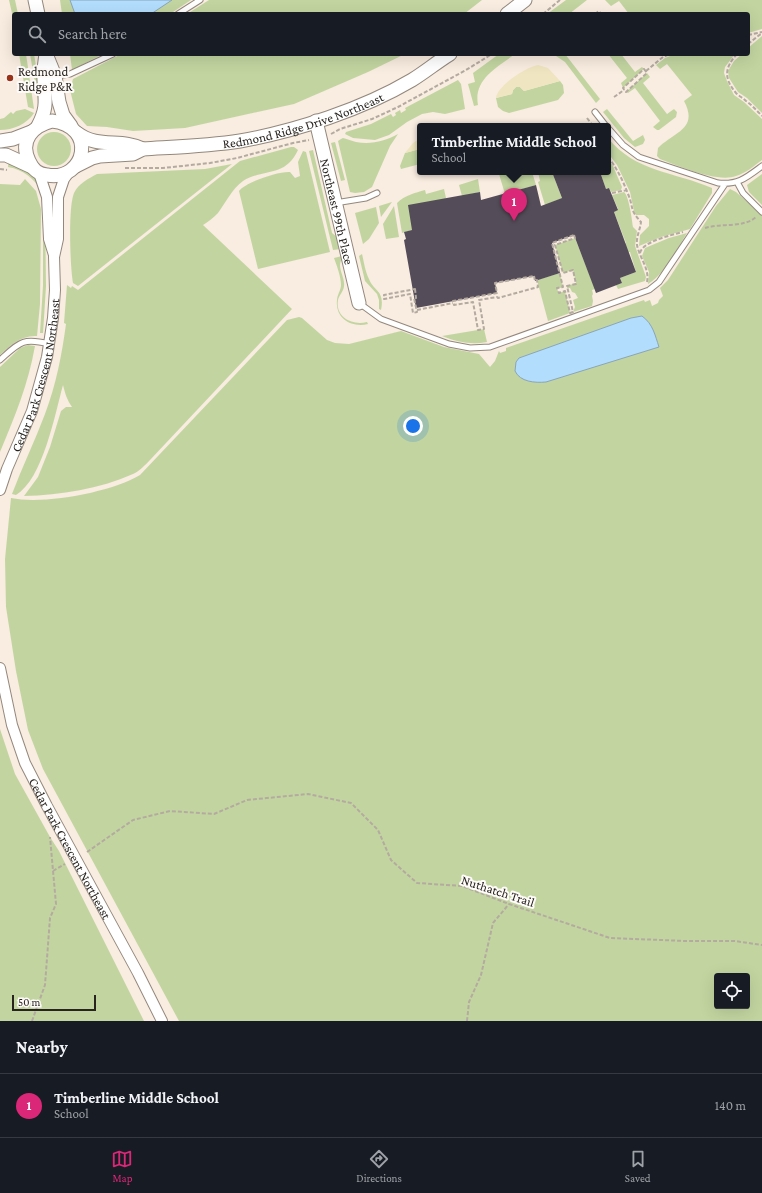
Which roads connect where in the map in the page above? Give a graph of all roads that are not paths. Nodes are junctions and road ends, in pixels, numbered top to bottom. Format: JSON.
{"nodes":[{"id":1,"x":35,"y":0,"type":"edge"},
{"id":2,"x":200,"y":0,"type":"edge"},
{"id":3,"x":525,"y":0,"type":"edge"},
{"id":4,"x":38,"y":12,"type":"edge"},
{"id":5,"x":181,"y":12,"type":"edge"},
{"id":6,"x":510,"y":12,"type":"edge"},
{"id":7,"x":46,"y":56,"type":"edge"},
{"id":8,"x":47,"y":56,"type":"edge"},
{"id":9,"x":109,"y":56,"type":"edge"},
{"id":10,"x":447,"y":56,"type":"edge"},
{"id":11,"x":55,"y":76,"type":"junction"},
{"id":12,"x":595,"y":112,"type":"dead end"},
{"id":13,"x":316,"y":121,"type":"junction"},
{"id":14,"x":604,"y":123,"type":"edge"},
{"id":15,"x":35,"y":129,"type":"junction"},
{"id":16,"x":74,"y":130,"type":"junction"},
{"id":17,"x":611,"y":132,"type":"edge"},
{"id":18,"x":0,"y":141,"type":"edge"},
{"id":19,"x":143,"y":149,"type":"junction"},
{"id":20,"x":0,"y":155,"type":"edge"},
{"id":21,"x":762,"y":166,"type":"edge"},
{"id":22,"x":72,"y":169,"type":"junction"},
{"id":23,"x":35,"y":170,"type":"junction"},
{"id":24,"x":737,"y":182,"type":"junction"},
{"id":25,"x":725,"y":184,"type":"junction"},
{"id":26,"x":377,"y":193,"type":"dead end"},
{"id":27,"x":335,"y":203,"type":"junction"},
{"id":28,"x":762,"y":212,"type":"edge"},
{"id":29,"x":54,"y":257,"type":"junction"},
{"id":30,"x":359,"y":303,"type":"joint"},
{"id":31,"x":49,"y":344,"type":"junction"},
{"id":32,"x":0,"y":360,"type":"edge"},
{"id":33,"x":0,"y":490,"type":"edge"},
{"id":34,"x":0,"y":668,"type":"edge"},
{"id":35,"x":162,"y":1021,"type":"edge"}],
"edges":[{"from":1,"to":4,"type":"street"},
{"from":2,"to":5,"type":"lane"},
{"from":3,"to":6,"type":"street"},
{"from":7,"to":15,"type":"street"},
{"from":8,"to":11,"type":"street"},
{"from":9,"to":11,"type":"lane"},
{"from":10,"to":13,"type":"street","name":"Redmond Ridge Drive Northeast"},
{"from":11,"to":16,"type":"street"},
{"from":12,"to":14,"type":"lane"},
{"from":13,"to":19,"type":"street","name":"Redmond Ridge Drive Northeast"},
{"from":13,"to":27,"type":"street","name":"Northeast 99th Place"},
{"from":15,"to":16,"type":"street","name":"Redmond Ridge Drive Northeast"},
{"from":15,"to":18,"type":"street","name":"Redmond Ridge Drive Northeast"},
{"from":15,"to":23,"type":"street"},
{"from":16,"to":19,"type":"street","name":"Redmond Ridge Drive Northeast"},
{"from":16,"to":22,"type":"street"},
{"from":17,"to":25,"type":"lane"},
{"from":19,"to":22,"type":"street","name":"Redmond Ridge Drive Northeast"},
{"from":20,"to":23,"type":"street","name":"Redmond Ridge Drive Northeast"},
{"from":21,"to":24,"type":"lane"},
{"from":22,"to":23,"type":"street","name":"Redmond Ridge Drive Northeast"},
{"from":22,"to":29,"type":"street","name":"Cedar Park Crescent Northeast"},
{"from":23,"to":29,"type":"street","name":"Cedar Park Crescent Northeast"},
{"from":24,"to":25,"type":"lane"},
{"from":24,"to":28,"type":"lane"},
{"from":25,"to":30,"type":"lane"},
{"from":26,"to":27,"type":"lane"},
{"from":27,"to":30,"type":"street","name":"Northeast 99th Place"},
{"from":29,"to":31,"type":"street","name":"Cedar Park Crescent Northeast"},
{"from":31,"to":32,"type":"lane"},
{"from":31,"to":33,"type":"street","name":"Cedar Park Crescent Northeast"},
{"from":34,"to":35,"type":"street","name":"Cedar Park Crescent Northeast"}]}
